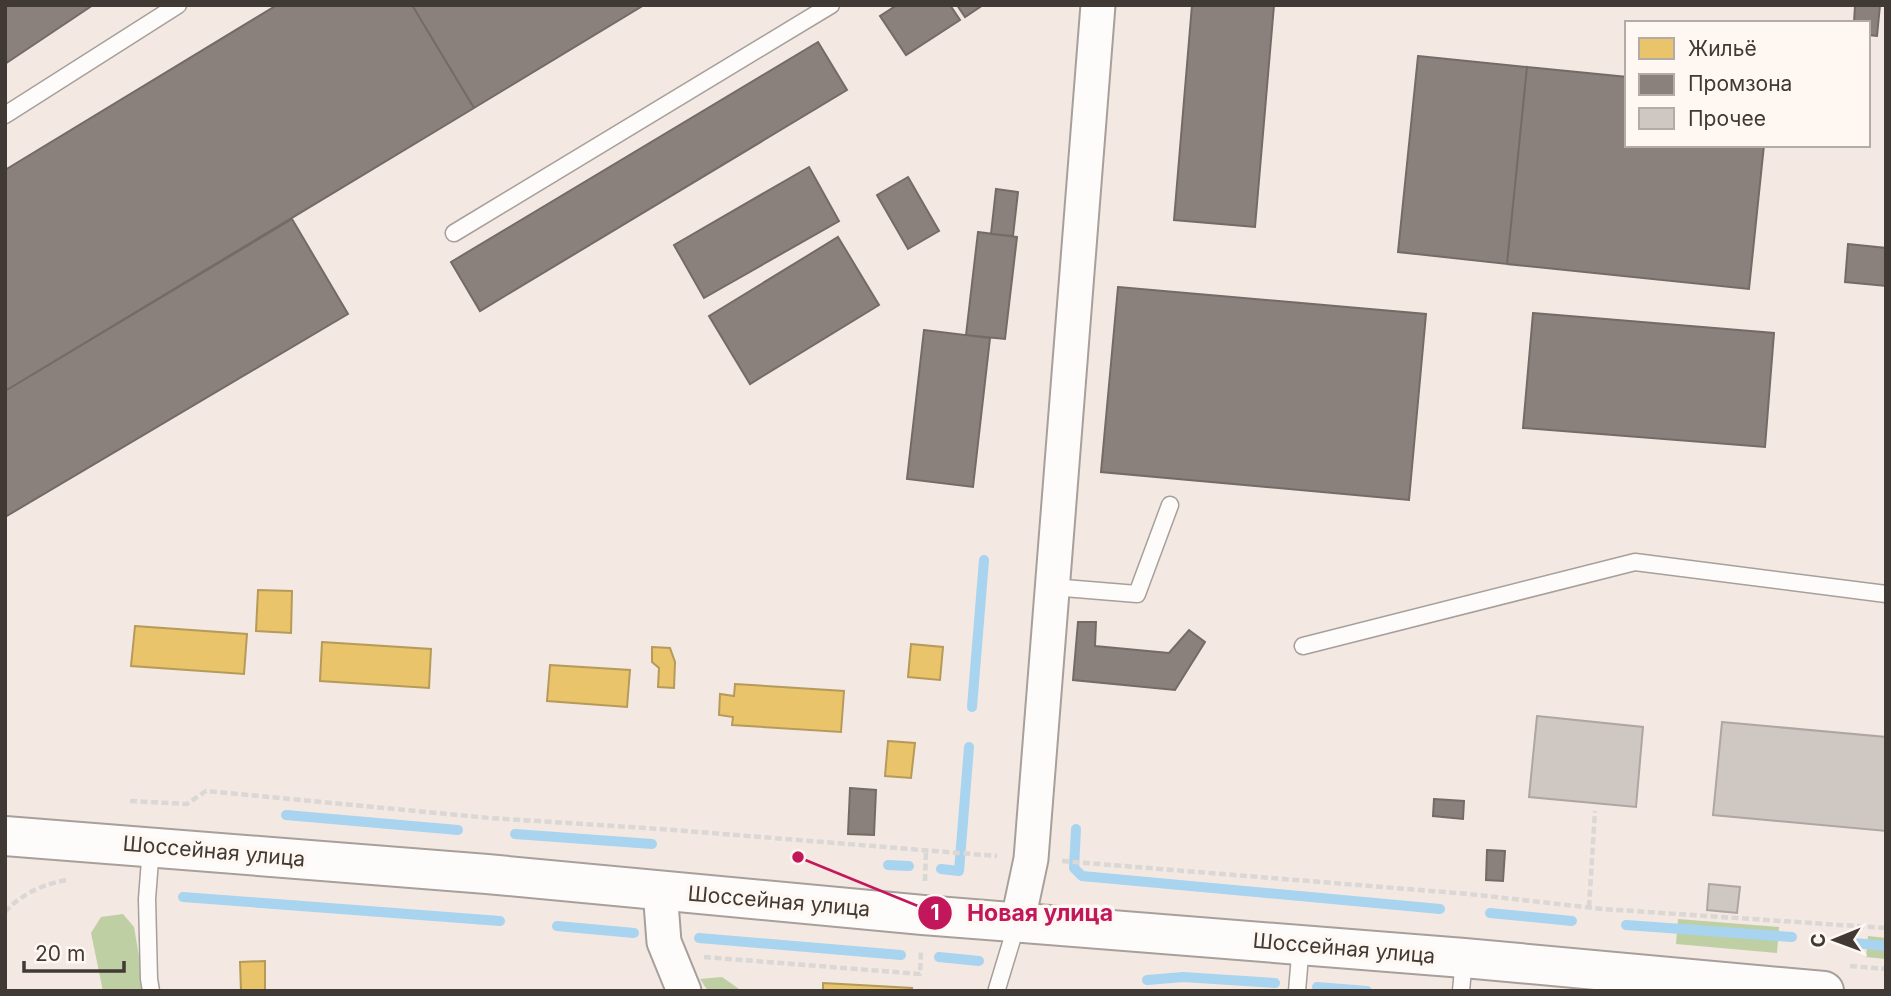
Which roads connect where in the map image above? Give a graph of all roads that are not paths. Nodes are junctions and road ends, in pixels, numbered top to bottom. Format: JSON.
{"nodes":[{"id":1,"x":178,"y":5,"type":"edge"},
{"id":2,"x":831,"y":5,"type":"edge"},
{"id":3,"x":1098,"y":5,"type":"edge"},
{"id":4,"x":5,"y":115,"type":"edge"},
{"id":5,"x":454,"y":233,"type":"dead end"},
{"id":6,"x":1170,"y":505,"type":"dead end"},
{"id":7,"x":1052,"y":587,"type":"junction"},
{"id":8,"x":1886,"y":594,"type":"edge"},
{"id":9,"x":1303,"y":646,"type":"dead end"},
{"id":10,"x":5,"y":836,"type":"edge"},
{"id":11,"x":151,"y":846,"type":"junction"},
{"id":12,"x":660,"y":890,"type":"junction"},
{"id":13,"x":1018,"y":920,"type":"junction"},
{"id":14,"x":1301,"y":944,"type":"junction"},
{"id":15,"x":1463,"y":974,"type":"edge"},
{"id":16,"x":997,"y":989,"type":"dead end"},
{"id":17,"x":151,"y":991,"type":"edge"},
{"id":18,"x":684,"y":991,"type":"edge"},
{"id":19,"x":1297,"y":991,"type":"edge"},
{"id":20,"x":1824,"y":991,"type":"edge"}],
"edges":[{"from":1,"to":4,"type":"lane"},
{"from":2,"to":5,"type":"lane"},
{"from":3,"to":7,"type":"street"},
{"from":6,"to":7,"type":"lane"},
{"from":7,"to":13,"type":"street"},
{"from":8,"to":9,"type":"lane"},
{"from":10,"to":11,"type":"main road","name":"Шоссейная улица"},
{"from":11,"to":12,"type":"main road","name":"Шоссейная улица"},
{"from":11,"to":17,"type":"lane"},
{"from":12,"to":13,"type":"main road","name":"Шоссейная улица"},
{"from":12,"to":18,"type":"street"},
{"from":13,"to":14,"type":"main road","name":"Шоссейная улица"},
{"from":13,"to":16,"type":"lane"},
{"from":14,"to":15,"type":"main road","name":"Шоссейная улица"},
{"from":14,"to":19,"type":"lane"},
{"from":15,"to":20,"type":"main road","name":"Шоссейная улица"}]}
